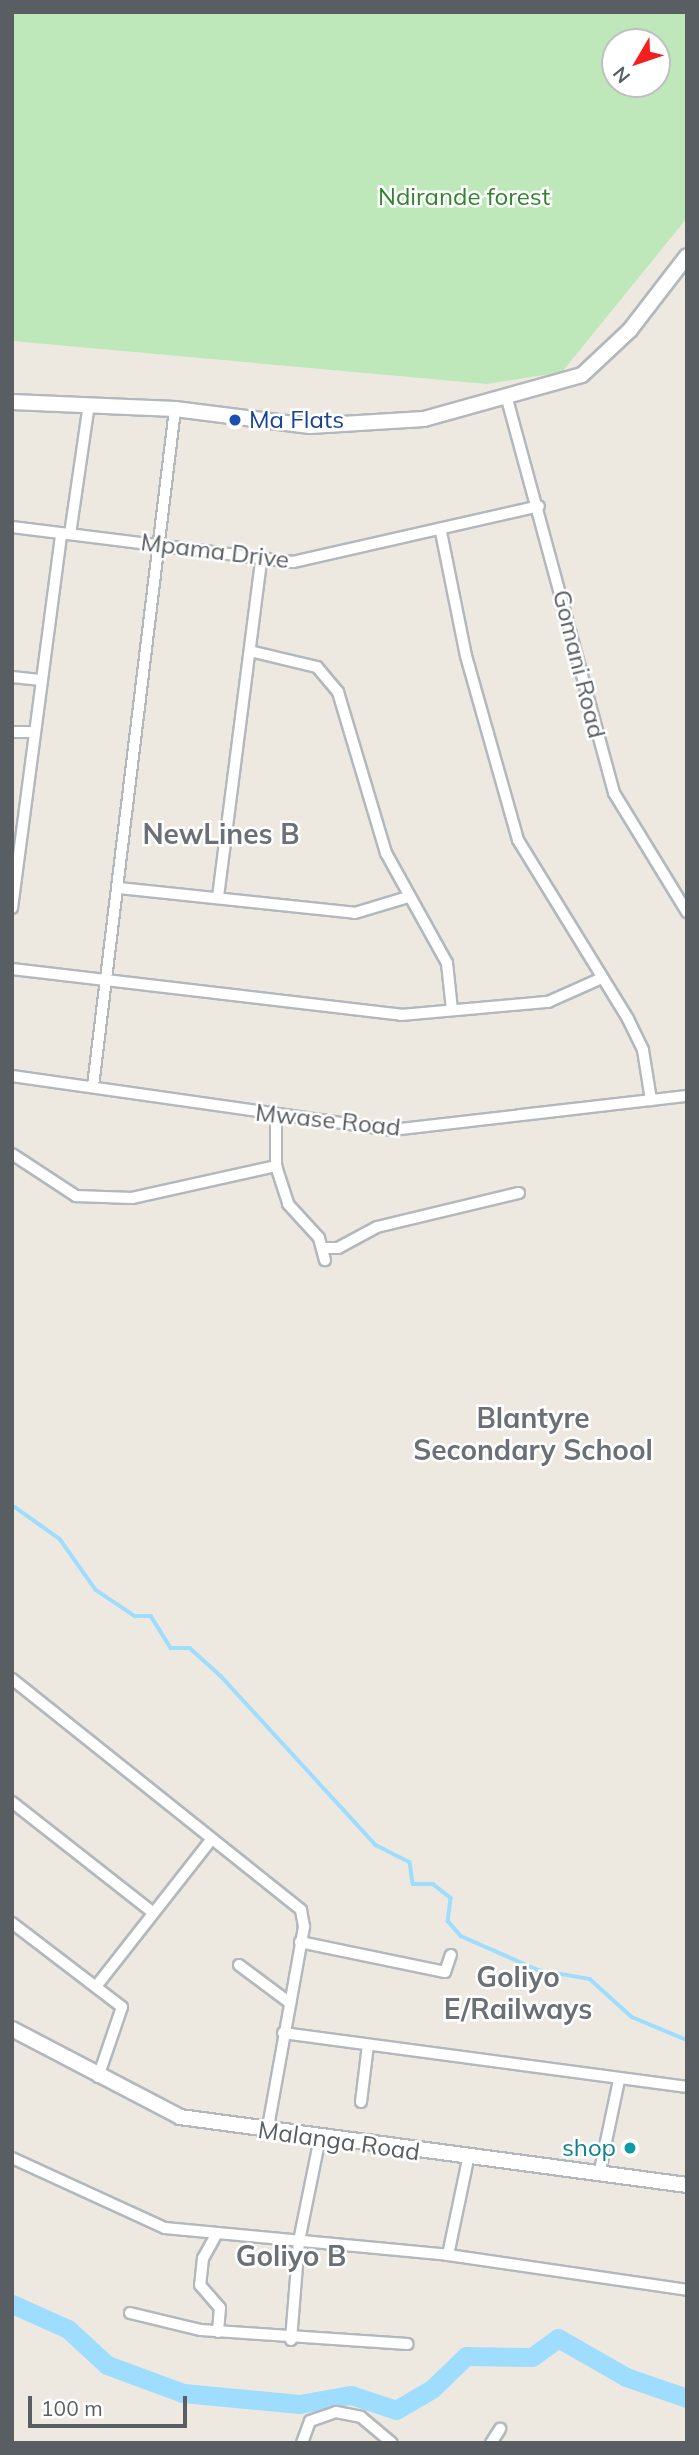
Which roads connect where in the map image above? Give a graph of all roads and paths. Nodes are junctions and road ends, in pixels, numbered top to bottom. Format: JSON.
{"nodes":[{"id":1,"x":687,"y":256,"type":"edge"},
{"id":2,"x":508,"y":399,"type":"junction"},
{"id":3,"x":12,"y":401,"type":"edge"},
{"id":4,"x":89,"y":404,"type":"junction"},
{"id":5,"x":175,"y":409,"type":"junction"},
{"id":6,"x":538,"y":506,"type":"junction"},
{"id":7,"x":12,"y":527,"type":"edge"},
{"id":8,"x":441,"y":532,"type":"junction"},
{"id":9,"x":66,"y":534,"type":"junction"},
{"id":10,"x":160,"y":543,"type":"junction"},
{"id":11,"x":261,"y":560,"type":"junction"},
{"id":12,"x":254,"y":652,"type":"junction"},
{"id":13,"x":12,"y":677,"type":"edge"},
{"id":14,"x":42,"y":680,"type":"junction"},
{"id":15,"x":35,"y":732,"type":"junction"},
{"id":16,"x":12,"y":733,"type":"edge"},
{"id":17,"x":120,"y":888,"type":"junction"},
{"id":18,"x":218,"y":897,"type":"junction"},
{"id":19,"x":408,"y":897,"type":"junction"},
{"id":20,"x":12,"y":908,"type":"edge"},
{"id":21,"x":687,"y":912,"type":"edge"},
{"id":22,"x":12,"y":969,"type":"edge"},
{"id":23,"x":602,"y":978,"type":"junction"},
{"id":24,"x":108,"y":982,"type":"junction"},
{"id":25,"x":452,"y":1010,"type":"junction"},
{"id":26,"x":12,"y":1076,"type":"edge"},
{"id":27,"x":93,"y":1086,"type":"junction"},
{"id":28,"x":687,"y":1096,"type":"edge"},
{"id":29,"x":651,"y":1100,"type":"junction"},
{"id":30,"x":276,"y":1117,"type":"junction"},
{"id":31,"x":12,"y":1154,"type":"edge"},
{"id":32,"x":276,"y":1166,"type":"junction"},
{"id":33,"x":519,"y":1193,"type":"dead end"},
{"id":34,"x":325,"y":1248,"type":"junction"},
{"id":35,"x":325,"y":1260,"type":"dead end"},
{"id":36,"x":12,"y":1679,"type":"edge"},
{"id":37,"x":12,"y":1802,"type":"edge"},
{"id":38,"x":211,"y":1840,"type":"junction"},
{"id":39,"x":151,"y":1911,"type":"junction"},
{"id":40,"x":12,"y":1923,"type":"edge"},
{"id":41,"x":300,"y":1942,"type":"junction"},
{"id":42,"x":450,"y":1955,"type":"dead end"},
{"id":43,"x":239,"y":1965,"type":"dead end"},
{"id":44,"x":99,"y":1984,"type":"junction"},
{"id":45,"x":290,"y":2003,"type":"junction"},
{"id":46,"x":12,"y":2029,"type":"edge"},
{"id":47,"x":283,"y":2033,"type":"junction"},
{"id":48,"x":368,"y":2045,"type":"junction"},
{"id":49,"x":98,"y":2077,"type":"junction"},
{"id":50,"x":619,"y":2080,"type":"junction"},
{"id":51,"x":687,"y":2087,"type":"edge"},
{"id":52,"x":361,"y":2102,"type":"dead end"},
{"id":53,"x":267,"y":2132,"type":"junction"},
{"id":54,"x":320,"y":2138,"type":"junction"},
{"id":55,"x":12,"y":2158,"type":"edge"},
{"id":56,"x":468,"y":2160,"type":"junction"},
{"id":57,"x":599,"y":2175,"type":"junction"},
{"id":58,"x":687,"y":2185,"type":"edge"},
{"id":59,"x":216,"y":2235,"type":"junction"},
{"id":60,"x":299,"y":2241,"type":"junction"},
{"id":61,"x":448,"y":2255,"type":"junction"},
{"id":62,"x":687,"y":2290,"type":"edge"},
{"id":63,"x":130,"y":2313,"type":"dead end"},
{"id":64,"x":218,"y":2332,"type":"junction"},
{"id":65,"x":291,"y":2340,"type":"junction"},
{"id":66,"x":408,"y":2344,"type":"dead end"},
{"id":67,"x":500,"y":2429,"type":"dead end"},
{"id":68,"x":302,"y":2443,"type":"edge"},
{"id":69,"x":392,"y":2443,"type":"edge"},
{"id":70,"x":491,"y":2443,"type":"edge"}],
"edges":[{"from":1,"to":2,"type":"street"},
{"from":2,"to":5,"type":"street"},
{"from":2,"to":6,"type":"street","name":"Gomani Road"},
{"from":3,"to":4,"type":"street"},
{"from":4,"to":5,"type":"street"},
{"from":4,"to":9,"type":"street"},
{"from":5,"to":10,"type":"street"},
{"from":6,"to":8,"type":"street","name":"Mpama Drive"},
{"from":6,"to":21,"type":"street","name":"Gomani Road"},
{"from":7,"to":9,"type":"street","name":"Mpama Drive"},
{"from":8,"to":11,"type":"street","name":"Mpama Drive"},
{"from":8,"to":23,"type":"street"},
{"from":9,"to":10,"type":"street","name":"Mpama Drive"},
{"from":9,"to":14,"type":"street"},
{"from":10,"to":11,"type":"street","name":"Mpama Drive"},
{"from":10,"to":17,"type":"street"},
{"from":11,"to":12,"type":"street"},
{"from":12,"to":18,"type":"street"},
{"from":12,"to":19,"type":"street"},
{"from":13,"to":14,"type":"street"},
{"from":14,"to":15,"type":"street"},
{"from":15,"to":16,"type":"street"},
{"from":15,"to":20,"type":"street"},
{"from":17,"to":18,"type":"street"},
{"from":17,"to":24,"type":"street"},
{"from":18,"to":19,"type":"street"},
{"from":19,"to":25,"type":"street"},
{"from":22,"to":24,"type":"street"},
{"from":23,"to":25,"type":"street"},
{"from":23,"to":29,"type":"street"},
{"from":24,"to":25,"type":"street"},
{"from":24,"to":27,"type":"street"},
{"from":26,"to":27,"type":"street","name":"Mwase Road"},
{"from":27,"to":30,"type":"street","name":"Mwase Road"},
{"from":28,"to":29,"type":"street","name":"Mwase Road"},
{"from":29,"to":30,"type":"street","name":"Mwase Road"},
{"from":30,"to":32,"type":"street"},
{"from":31,"to":32,"type":"street"},
{"from":32,"to":34,"type":"street"},
{"from":33,"to":34,"type":"street"},
{"from":34,"to":35,"type":"street"},
{"from":36,"to":38,"type":"street"},
{"from":37,"to":39,"type":"street"},
{"from":38,"to":39,"type":"street"},
{"from":38,"to":41,"type":"street"},
{"from":39,"to":44,"type":"street"},
{"from":40,"to":44,"type":"street"},
{"from":41,"to":42,"type":"street"},
{"from":41,"to":45,"type":"street"},
{"from":43,"to":45,"type":"street"},
{"from":44,"to":49,"type":"street"},
{"from":45,"to":47,"type":"street"},
{"from":46,"to":49,"type":"street","name":"Malanga Road"},
{"from":47,"to":48,"type":"street"},
{"from":47,"to":53,"type":"street"},
{"from":48,"to":50,"type":"street"},
{"from":48,"to":52,"type":"street"},
{"from":49,"to":53,"type":"street","name":"Malanga Road"},
{"from":50,"to":51,"type":"street"},
{"from":50,"to":57,"type":"street"},
{"from":53,"to":54,"type":"street","name":"Malanga Road"},
{"from":54,"to":56,"type":"street","name":"Malanga Road"},
{"from":54,"to":60,"type":"street"},
{"from":55,"to":59,"type":"street"},
{"from":56,"to":57,"type":"street","name":"Malanga Road"},
{"from":56,"to":61,"type":"street"},
{"from":57,"to":58,"type":"street","name":"Malanga Road"},
{"from":59,"to":60,"type":"street"},
{"from":59,"to":64,"type":"street"},
{"from":60,"to":61,"type":"street"},
{"from":60,"to":65,"type":"street"},
{"from":61,"to":62,"type":"street"},
{"from":63,"to":64,"type":"street"},
{"from":64,"to":65,"type":"street"},
{"from":65,"to":66,"type":"street"},
{"from":67,"to":70,"type":"street"},
{"from":68,"to":69,"type":"street"}]}
